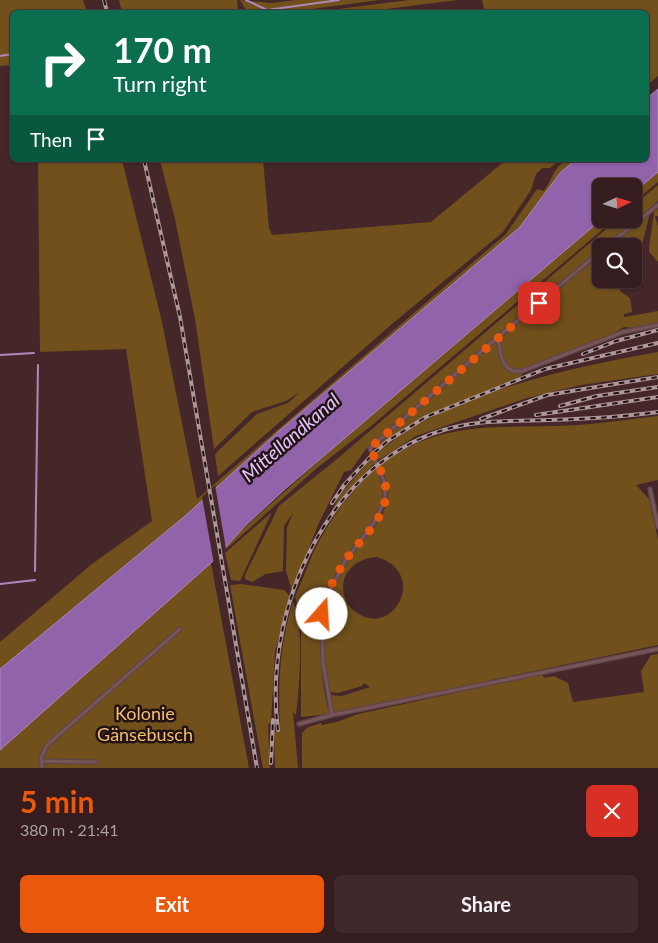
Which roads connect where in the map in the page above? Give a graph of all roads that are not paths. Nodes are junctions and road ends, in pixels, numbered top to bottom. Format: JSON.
{"nodes":[{"id":1,"x":658,"y":205,"type":"edge"},
{"id":2,"x":617,"y":238,"type":"edge"},
{"id":3,"x":592,"y":259,"type":"edge"},
{"id":4,"x":658,"y":325,"type":"edge"},
{"id":5,"x":498,"y":337,"type":"junction"},
{"id":6,"x":650,"y":488,"type":"dead end"},
{"id":7,"x":658,"y":527,"type":"edge"},
{"id":8,"x":180,"y":629,"type":"dead end"},
{"id":9,"x":658,"y":649,"type":"edge"},
{"id":10,"x":332,"y":716,"type":"junction"},
{"id":11,"x":299,"y":724,"type":"dead end"},
{"id":12,"x":42,"y":761,"type":"junction"},
{"id":13,"x":96,"y":762,"type":"dead end"},
{"id":14,"x":42,"y":768,"type":"edge"}],
"edges":[{"from":1,"to":2,"type":"lane"},
{"from":3,"to":5,"type":"lane"},
{"from":4,"to":5,"type":"lane"},
{"from":5,"to":10,"type":"lane"},
{"from":6,"to":7,"type":"lane"},
{"from":8,"to":12,"type":"lane"},
{"from":9,"to":10,"type":"lane"},
{"from":10,"to":11,"type":"lane"},
{"from":12,"to":13,"type":"lane"},
{"from":12,"to":14,"type":"lane"}]}
